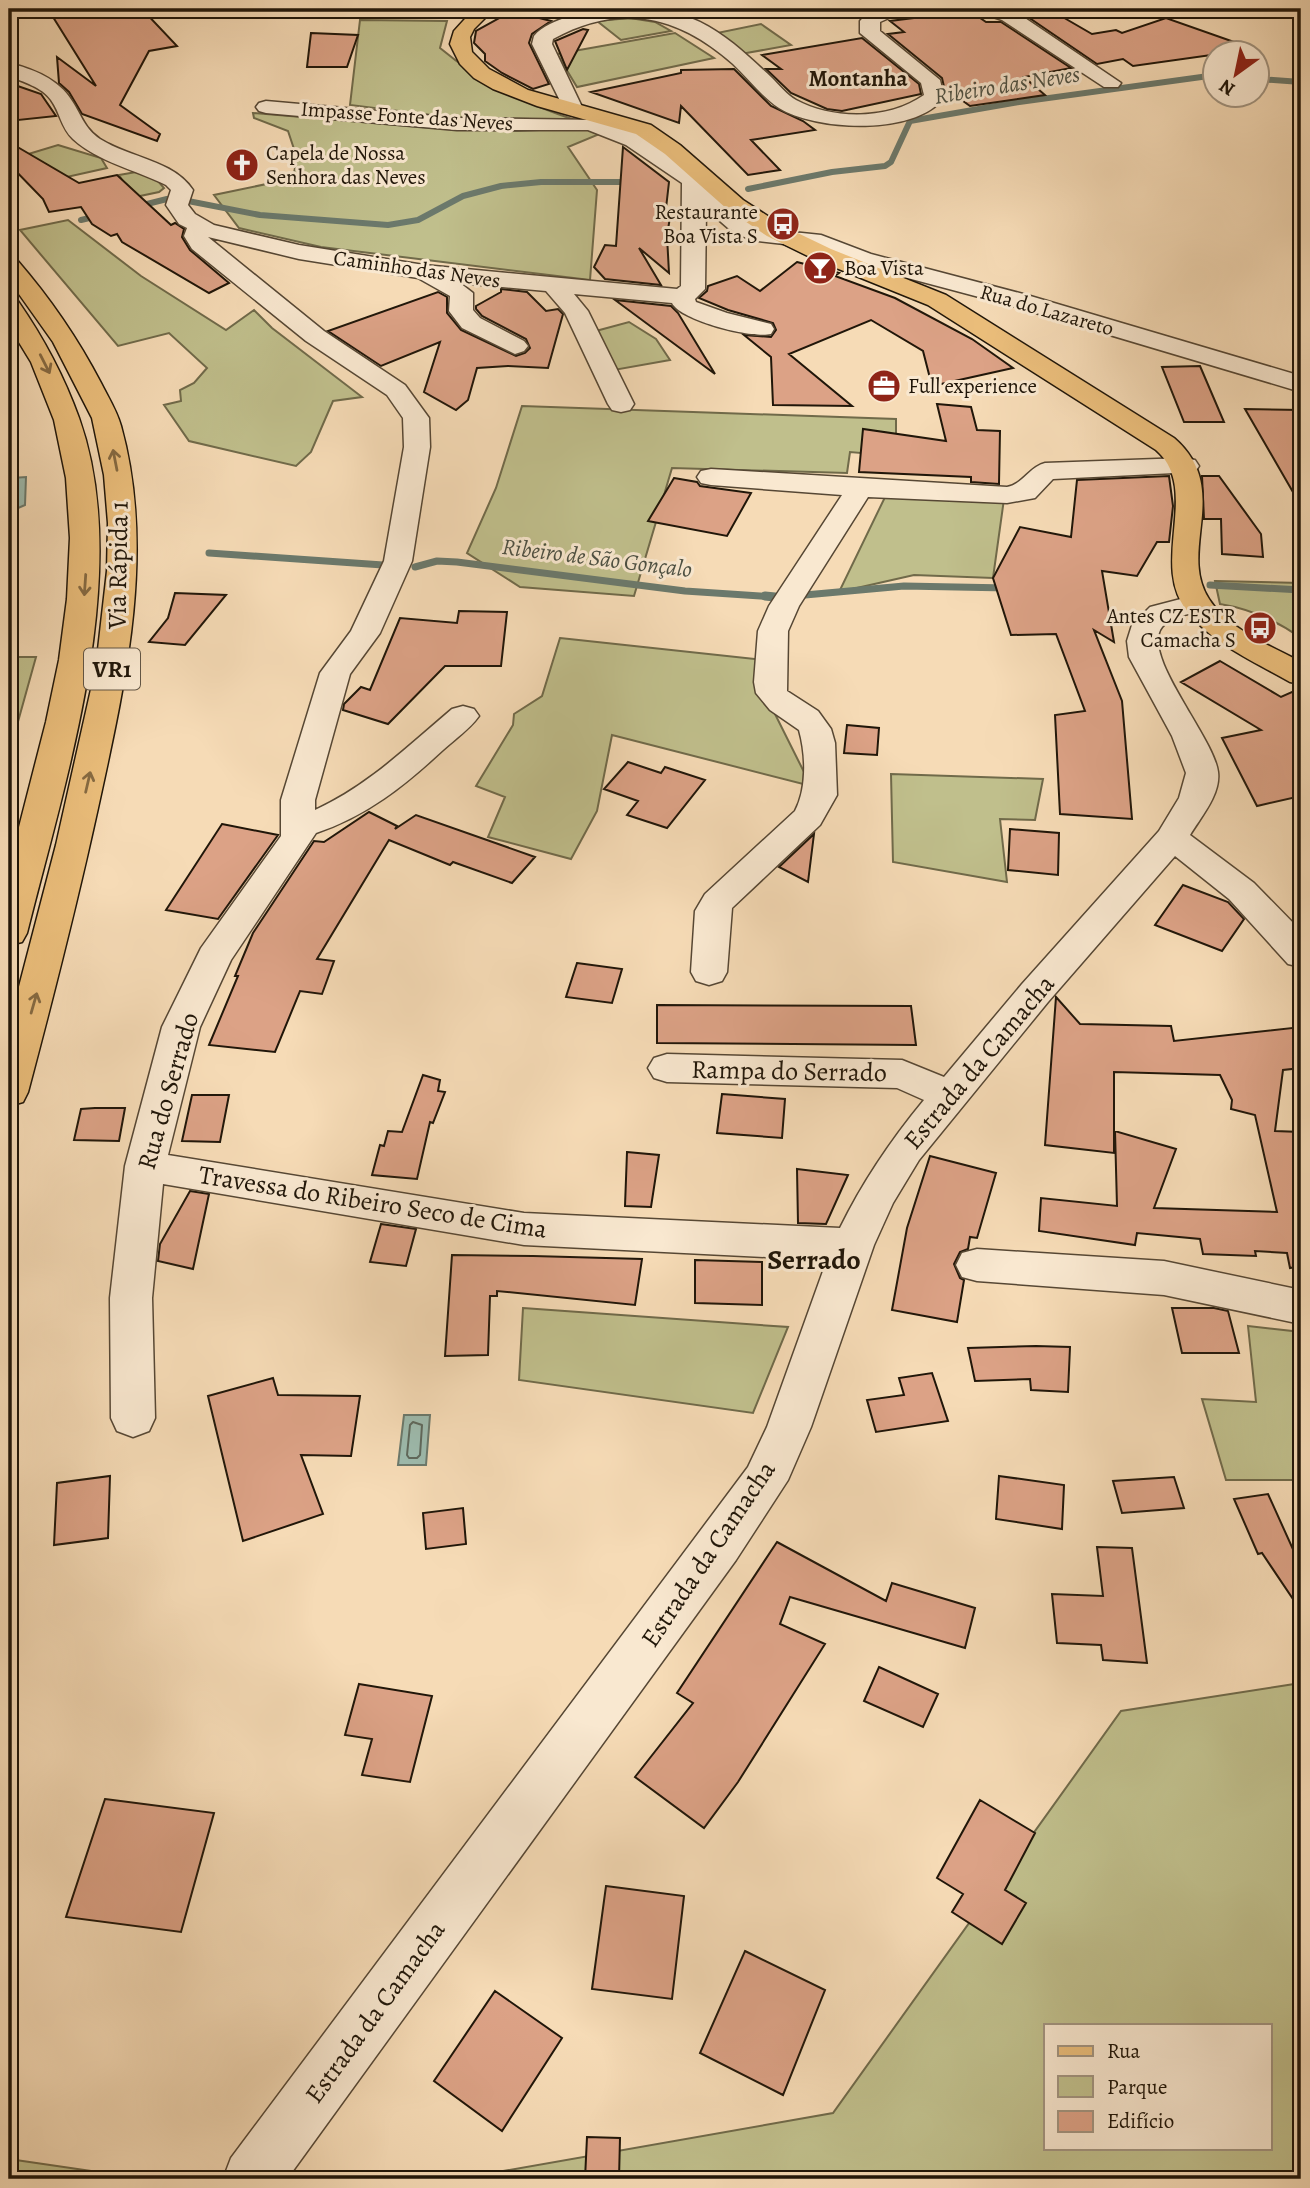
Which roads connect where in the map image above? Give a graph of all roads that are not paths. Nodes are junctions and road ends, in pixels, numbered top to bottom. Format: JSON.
{"nodes":[{"id":1,"x":485,"y":9,"type":"edge"},
{"id":2,"x":893,"y":9,"type":"edge"},
{"id":3,"x":989,"y":9,"type":"edge"},
{"id":4,"x":603,"y":12,"type":"edge"},
{"id":5,"x":9,"y":69,"type":"edge"},
{"id":6,"x":1111,"y":83,"type":"dead end"},
{"id":7,"x":266,"y":107,"type":"dead end"},
{"id":8,"x":573,"y":109,"type":"junction"},
{"id":9,"x":695,"y":188,"type":"junction"},
{"id":10,"x":199,"y":226,"type":"junction"},
{"id":11,"x":789,"y":239,"type":"junction"},
{"id":12,"x":9,"y":264,"type":"edge"},
{"id":13,"x":424,"y":272,"type":"junction"},
{"id":14,"x":555,"y":286,"type":"junction"},
{"id":15,"x":681,"y":297,"type":"junction"},
{"id":16,"x":9,"y":306,"type":"edge"},
{"id":17,"x":762,"y":329,"type":"dead end"},
{"id":18,"x":515,"y":346,"type":"dead end"},
{"id":19,"x":1301,"y":384,"type":"edge"},
{"id":20,"x":621,"y":404,"type":"dead end"},
{"id":21,"x":1185,"y":466,"type":"junction"},
{"id":22,"x":711,"y":477,"type":"dead end"},
{"id":23,"x":860,"y":488,"type":"junction"},
{"id":24,"x":1196,"y":604,"type":"junction"},
{"id":25,"x":1301,"y":675,"type":"edge"},
{"id":26,"x":463,"y":716,"type":"dead end"},
{"id":27,"x":300,"y":827,"type":"junction"},
{"id":28,"x":1171,"y":838,"type":"junction"},
{"id":29,"x":9,"y":933,"type":"edge"},
{"id":30,"x":1301,"y":955,"type":"edge"},
{"id":31,"x":709,"y":972,"type":"dead end"},
{"id":32,"x":667,"y":1068,"type":"dead end"},
{"id":33,"x":9,"y":1093,"type":"edge"},
{"id":34,"x":948,"y":1095,"type":"junction"},
{"id":35,"x":145,"y":1166,"type":"junction"},
{"id":36,"x":853,"y":1245,"type":"junction"},
{"id":37,"x":977,"y":1265,"type":"dead end"},
{"id":38,"x":1301,"y":1307,"type":"edge"},
{"id":39,"x":133,"y":1418,"type":"dead end"},
{"id":40,"x":252,"y":2179,"type":"edge"}],
"edges":[{"from":1,"to":8,"type":"main road"},
{"from":2,"to":4,"type":"street"},
{"from":3,"to":6,"type":"street"},
{"from":4,"to":8,"type":"street"},
{"from":5,"to":10,"type":"street"},
{"from":7,"to":9,"type":"street","name":"Impasse Fonte das Neves"},
{"from":8,"to":11,"type":"main road"},
{"from":9,"to":11,"type":"street"},
{"from":9,"to":15,"type":"street"},
{"from":10,"to":13,"type":"street","name":"Caminho das Neves"},
{"from":10,"to":27,"type":"street"},
{"from":11,"to":19,"type":"street","name":"Rua do Lazareto"},
{"from":11,"to":21,"type":"main road"},
{"from":33,"to":12,"type":"main road","name":"Via Rápida 1","number":"VR1","one_way":true},
{"from":13,"to":14,"type":"street","name":"Caminho das Neves"},
{"from":13,"to":18,"type":"street"},
{"from":14,"to":15,"type":"street","name":"Caminho das Neves"},
{"from":14,"to":20,"type":"street"},
{"from":15,"to":17,"type":"street"},
{"from":16,"to":29,"type":"main road","name":"Via Rápida 1","number":"VR1","one_way":true},
{"from":21,"to":23,"type":"street"},
{"from":21,"to":24,"type":"main road"},
{"from":22,"to":23,"type":"street"},
{"from":23,"to":31,"type":"street"},
{"from":24,"to":25,"type":"main road"},
{"from":24,"to":28,"type":"street","name":"Estrada da Camacha"},
{"from":26,"to":27,"type":"street"},
{"from":27,"to":35,"type":"street","name":"Rua do Serrado"},
{"from":28,"to":30,"type":"street"},
{"from":28,"to":34,"type":"street","name":"Estrada da Camacha"},
{"from":32,"to":34,"type":"street","name":"Rampa do Serrado"},
{"from":34,"to":36,"type":"street","name":"Estrada da Camacha"},
{"from":35,"to":36,"type":"street","name":"Travessa do Ribeiro Seco de Cima"},
{"from":35,"to":39,"type":"street","name":"Rua do Serrado"},
{"from":36,"to":40,"type":"street","name":"Estrada da Camacha"},
{"from":37,"to":38,"type":"street"}]}
